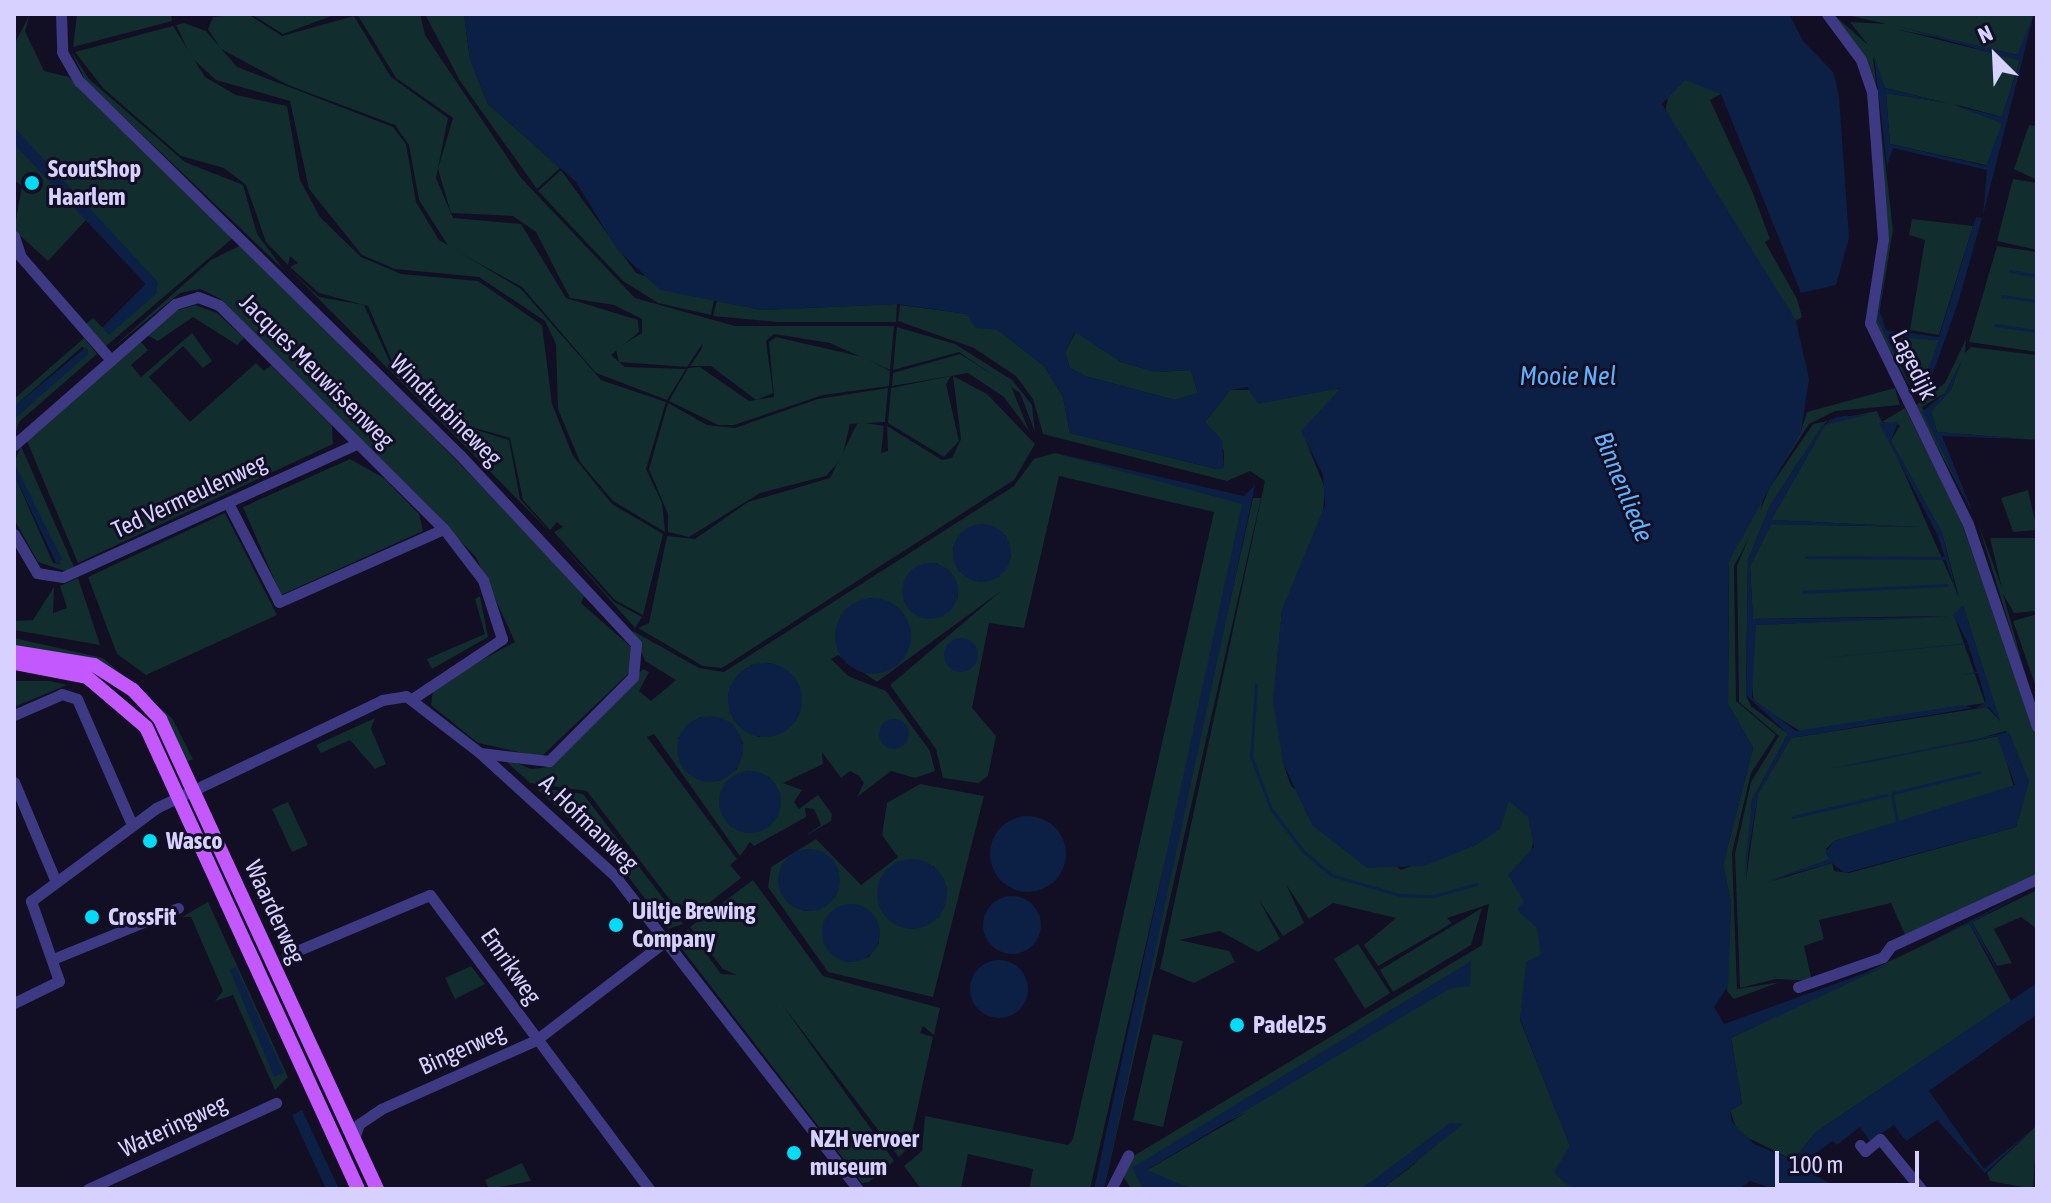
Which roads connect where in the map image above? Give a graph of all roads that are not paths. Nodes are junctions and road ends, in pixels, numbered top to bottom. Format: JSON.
{"nodes":[{"id":1,"x":61,"y":14,"type":"edge"},
{"id":2,"x":1827,"y":14,"type":"edge"},
{"id":3,"x":14,"y":236,"type":"edge"},
{"id":4,"x":111,"y":360,"type":"junction"},
{"id":5,"x":358,"y":443,"type":"junction"},
{"id":6,"x":14,"y":445,"type":"edge"},
{"id":7,"x":228,"y":503,"type":"junction"},
{"id":8,"x":444,"y":529,"type":"junction"},
{"id":9,"x":14,"y":534,"type":"edge"},
{"id":10,"x":14,"y":652,"type":"edge"},
{"id":11,"x":14,"y":663,"type":"edge"},
{"id":12,"x":412,"y":699,"type":"junction"},
{"id":13,"x":14,"y":715,"type":"edge"},
{"id":14,"x":2037,"y":727,"type":"edge"},
{"id":15,"x":480,"y":753,"type":"junction"},
{"id":16,"x":14,"y":782,"type":"edge"},
{"id":17,"x":194,"y":789,"type":"junction"},
{"id":18,"x":179,"y":797,"type":"junction"},
{"id":19,"x":132,"y":825,"type":"junction"},
{"id":20,"x":2037,"y":879,"type":"edge"},
{"id":21,"x":56,"y":882,"type":"junction"},
{"id":22,"x":178,"y":908,"type":"dead end"},
{"id":23,"x":668,"y":939,"type":"junction"},
{"id":24,"x":287,"y":955,"type":"dead end"},
{"id":25,"x":53,"y":959,"type":"junction"},
{"id":26,"x":1798,"y":987,"type":"dead end"},
{"id":27,"x":14,"y":1003,"type":"edge"},
{"id":28,"x":536,"y":1040,"type":"junction"},
{"id":29,"x":276,"y":1103,"type":"dead end"},
{"id":30,"x":354,"y":1138,"type":"junction"},
{"id":31,"x":1860,"y":1145,"type":"dead end"},
{"id":32,"x":1128,"y":1155,"type":"dead end"},
{"id":33,"x":88,"y":1189,"type":"edge"},
{"id":34,"x":358,"y":1189,"type":"edge"},
{"id":35,"x":377,"y":1189,"type":"edge"},
{"id":36,"x":649,"y":1189,"type":"edge"},
{"id":37,"x":858,"y":1189,"type":"edge"},
{"id":38,"x":1111,"y":1189,"type":"edge"},
{"id":39,"x":1921,"y":1189,"type":"edge"}],
"edges":[{"from":1,"to":15,"type":"street","name":"Windturbineweg"},
{"from":2,"to":14,"type":"street","name":"Lagedijk"},
{"from":3,"to":4,"type":"street"},
{"from":4,"to":5,"type":"street","name":"Jacques Meuwissenweg"},
{"from":4,"to":6,"type":"street","name":"Jacques Meuwissenweg"},
{"from":5,"to":7,"type":"street","name":"Ted Vermeulenweg"},
{"from":5,"to":8,"type":"street","name":"Jacques Meuwissenweg"},
{"from":7,"to":8,"type":"street"},
{"from":7,"to":9,"type":"street","name":"Ted Vermeulenweg"},
{"from":8,"to":12,"type":"street","name":"Jacques Meuwissenweg"},
{"from":10,"to":17,"type":"main road","name":"Waarderweg"},
{"from":11,"to":18,"type":"main road","name":"Waarderweg"},
{"from":12,"to":15,"type":"street","name":"A. Hofmanweg"},
{"from":12,"to":17,"type":"street"},
{"from":13,"to":19,"type":"street"},
{"from":15,"to":23,"type":"street","name":"A. Hofmanweg"},
{"from":16,"to":21,"type":"street"},
{"from":17,"to":18,"type":"street"},
{"from":17,"to":30,"type":"main road","name":"Waarderweg"},
{"from":18,"to":19,"type":"street"},
{"from":18,"to":34,"type":"main road","name":"Waarderweg"},
{"from":19,"to":21,"type":"street"},
{"from":20,"to":26,"type":"street"},
{"from":21,"to":25,"type":"street"},
{"from":22,"to":25,"type":"street"},
{"from":23,"to":28,"type":"street","name":"Bingerweg"},
{"from":23,"to":37,"type":"street","name":"A. Hofmanweg"},
{"from":24,"to":28,"type":"street","name":"Emrikweg"},
{"from":25,"to":27,"type":"street"},
{"from":28,"to":30,"type":"street","name":"Bingerweg"},
{"from":28,"to":36,"type":"street","name":"Emrikweg"},
{"from":29,"to":33,"type":"street","name":"Wateringweg"},
{"from":30,"to":35,"type":"main road","name":"Waarderweg"},
{"from":31,"to":39,"type":"street"},
{"from":32,"to":38,"type":"street"}]}
